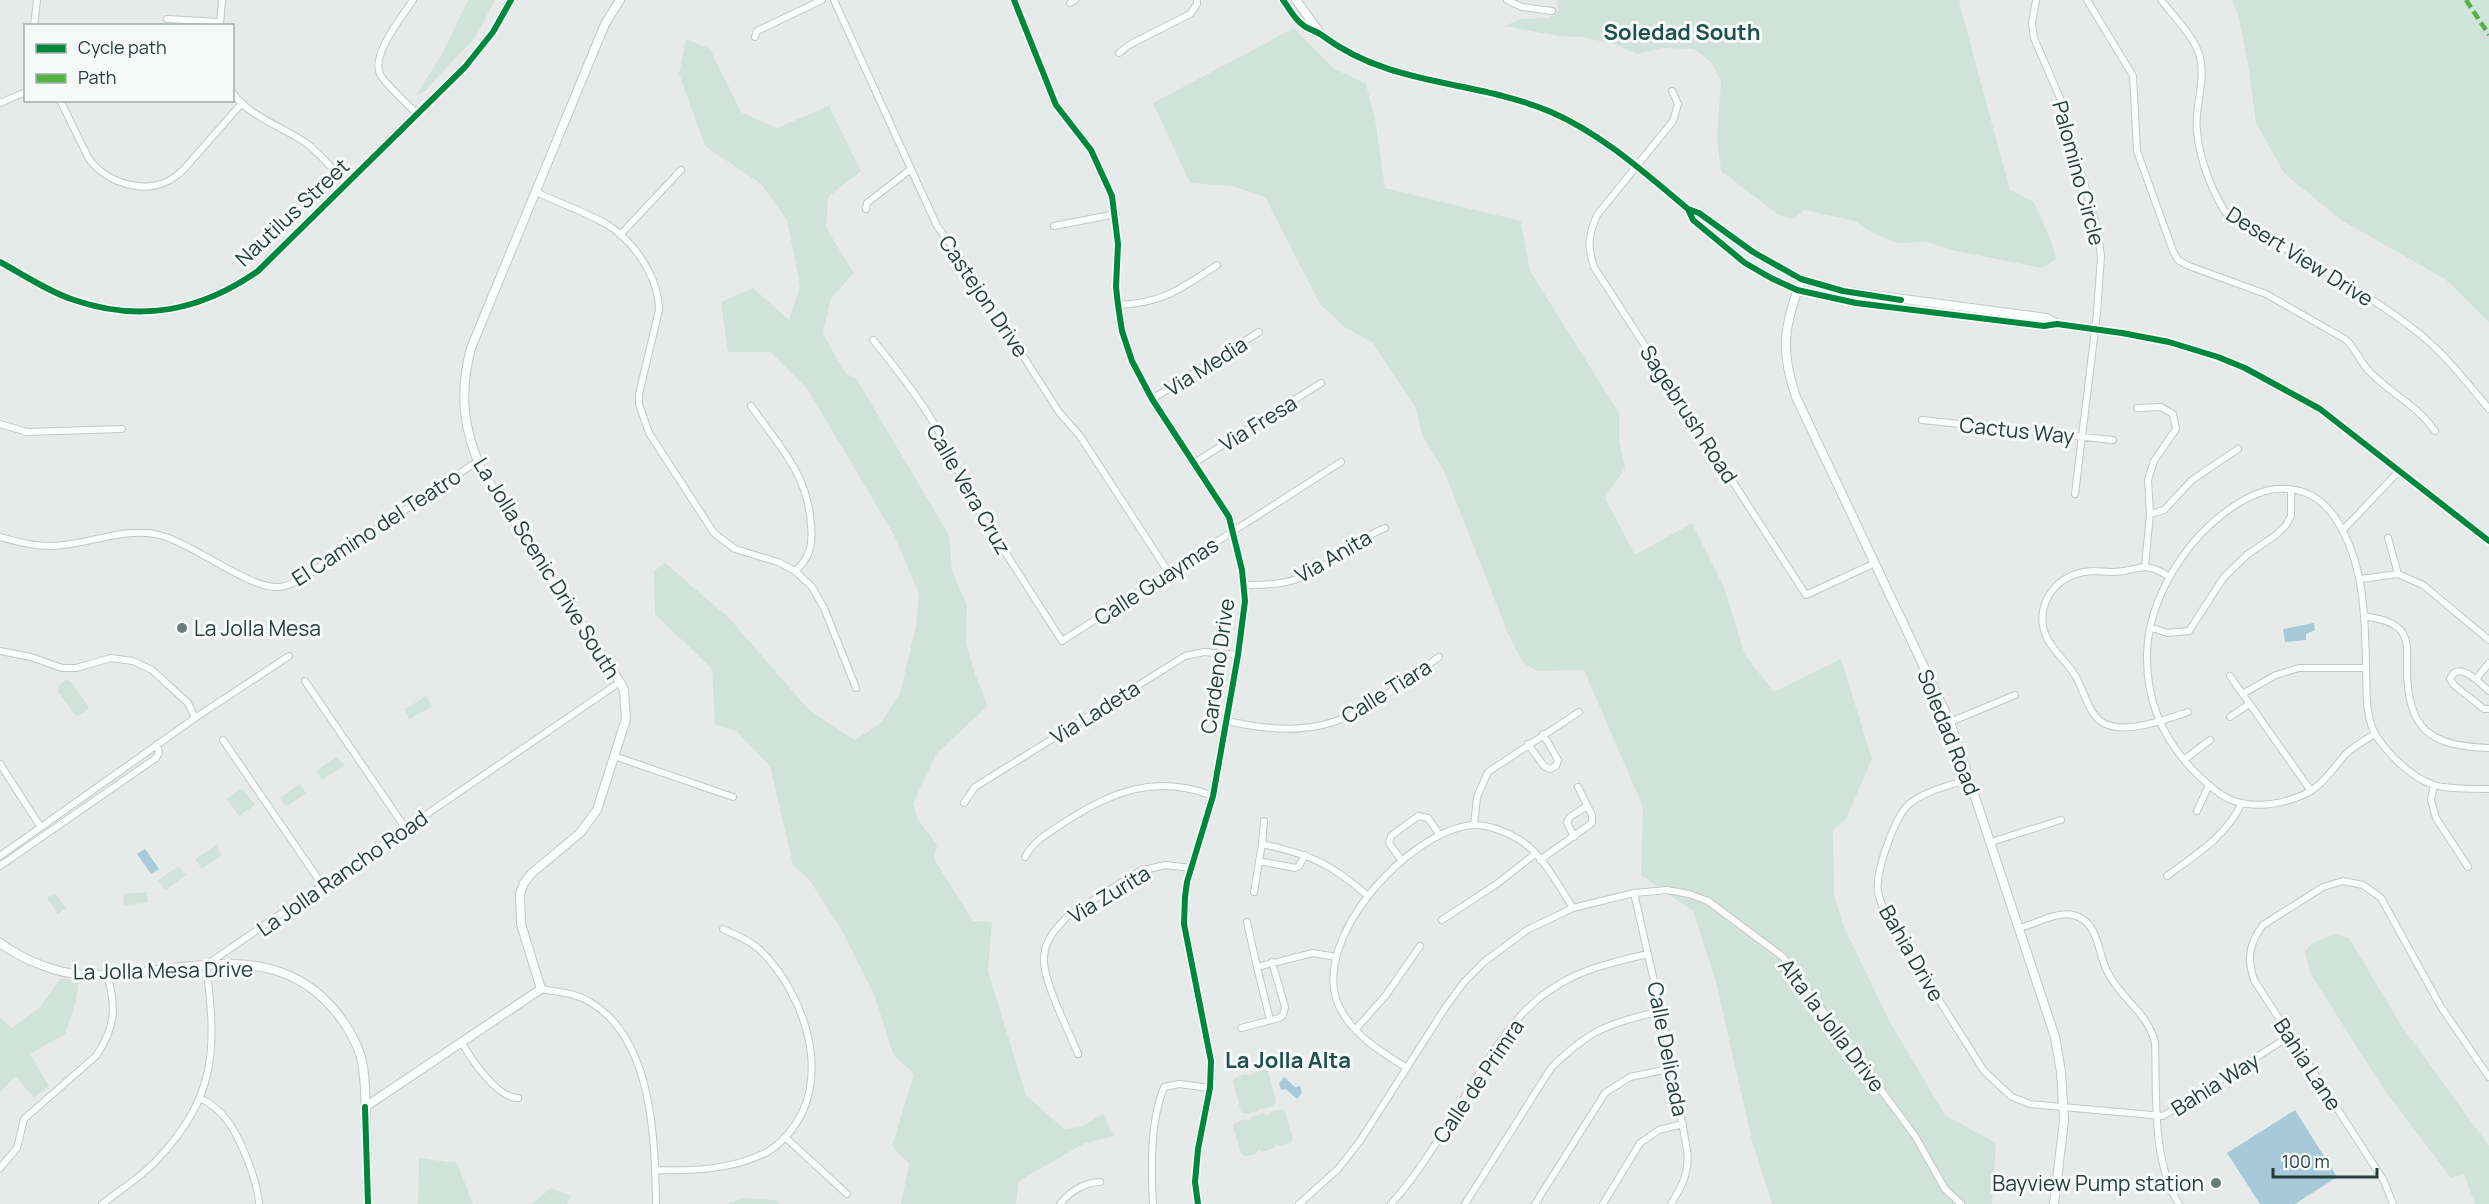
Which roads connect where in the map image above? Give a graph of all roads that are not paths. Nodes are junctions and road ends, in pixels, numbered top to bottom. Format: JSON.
{"nodes":[{"id":1,"x":38,"y":0,"type":"edge"},
{"id":2,"x":222,"y":0,"type":"edge"},
{"id":3,"x":413,"y":0,"type":"edge"},
{"id":4,"x":511,"y":0,"type":"edge"},
{"id":5,"x":620,"y":0,"type":"edge"},
{"id":6,"x":822,"y":0,"type":"edge"},
{"id":7,"x":834,"y":0,"type":"edge"},
{"id":8,"x":1014,"y":0,"type":"edge"},
{"id":9,"x":1197,"y":0,"type":"edge"},
{"id":10,"x":1283,"y":0,"type":"edge"},
{"id":11,"x":1296,"y":0,"type":"edge"},
{"id":12,"x":1507,"y":0,"type":"edge"},
{"id":13,"x":2036,"y":0,"type":"edge"},
{"id":14,"x":2087,"y":0,"type":"edge"},
{"id":15,"x":2161,"y":0,"type":"edge"},
{"id":16,"x":1552,"y":11,"type":"dead end"},
{"id":17,"x":167,"y":19,"type":"dead end"},
{"id":18,"x":34,"y":24,"type":"edge"},
{"id":19,"x":220,"y":24,"type":"edge"},
{"id":20,"x":1320,"y":33,"type":"junction"},
{"id":21,"x":755,"y":37,"type":"dead end"},
{"id":22,"x":1119,"y":53,"type":"dead end"},
{"id":23,"x":1672,"y":92,"type":"dead end"},
{"id":24,"x":24,"y":93,"type":"edge"},
{"id":25,"x":234,"y":94,"type":"edge"},
{"id":26,"x":61,"y":102,"type":"edge"},
{"id":27,"x":0,"y":103,"type":"edge"},
{"id":28,"x":243,"y":103,"type":"junction"},
{"id":29,"x":418,"y":115,"type":"junction"},
{"id":30,"x":1637,"y":167,"type":"junction"},
{"id":31,"x":911,"y":169,"type":"junction"},
{"id":32,"x":681,"y":170,"type":"dead end"},
{"id":33,"x":346,"y":183,"type":"junction"},
{"id":34,"x":536,"y":192,"type":"junction"},
{"id":35,"x":866,"y":209,"type":"dead end"},
{"id":36,"x":1688,"y":209,"type":"junction"},
{"id":37,"x":1116,"y":214,"type":"junction"},
{"id":38,"x":1054,"y":226,"type":"dead end"},
{"id":39,"x":620,"y":235,"type":"junction"},
{"id":40,"x":0,"y":262,"type":"edge"},
{"id":41,"x":1217,"y":265,"type":"dead end"},
{"id":42,"x":1801,"y":279,"type":"junction"},
{"id":43,"x":1797,"y":290,"type":"junction"},
{"id":44,"x":1118,"y":305,"type":"junction"},
{"id":45,"x":2057,"y":324,"type":"junction"},
{"id":46,"x":2095,"y":329,"type":"junction"},
{"id":47,"x":1259,"y":332,"type":"dead end"},
{"id":48,"x":873,"y":340,"type":"dead end"},
{"id":49,"x":1321,"y":383,"type":"dead end"},
{"id":50,"x":1152,"y":399,"type":"junction"},
{"id":51,"x":751,"y":406,"type":"dead end"},
{"id":52,"x":2137,"y":408,"type":"dead end"},
{"id":53,"x":2489,"y":409,"type":"edge"},
{"id":54,"x":1922,"y":420,"type":"dead end"},
{"id":55,"x":0,"y":424,"type":"edge"},
{"id":56,"x":122,"y":429,"type":"dead end"},
{"id":57,"x":2435,"y":431,"type":"dead end"},
{"id":58,"x":2082,"y":436,"type":"junction"},
{"id":59,"x":2113,"y":440,"type":"dead end"},
{"id":60,"x":2238,"y":449,"type":"dead end"},
{"id":61,"x":478,"y":461,"type":"junction"},
{"id":62,"x":1341,"y":462,"type":"dead end"},
{"id":63,"x":1194,"y":463,"type":"junction"},
{"id":64,"x":2398,"y":472,"type":"junction"},
{"id":65,"x":2291,"y":489,"type":"junction"},
{"id":66,"x":2075,"y":494,"type":"dead end"},
{"id":67,"x":2150,"y":514,"type":"junction"},
{"id":68,"x":1385,"y":528,"type":"dead end"},
{"id":69,"x":2343,"y":530,"type":"junction"},
{"id":70,"x":1233,"y":531,"type":"junction"},
{"id":71,"x":0,"y":537,"type":"edge"},
{"id":72,"x":2388,"y":538,"type":"dead end"},
{"id":73,"x":2489,"y":541,"type":"edge"},
{"id":74,"x":1875,"y":563,"type":"junction"},
{"id":75,"x":2145,"y":566,"type":"junction"},
{"id":76,"x":795,"y":571,"type":"junction"},
{"id":77,"x":1169,"y":573,"type":"junction"},
{"id":78,"x":2398,"y":574,"type":"junction"},
{"id":79,"x":2168,"y":576,"type":"junction"},
{"id":80,"x":2360,"y":579,"type":"junction"},
{"id":81,"x":1244,"y":585,"type":"junction"},
{"id":82,"x":2364,"y":616,"type":"junction"},
{"id":83,"x":2150,"y":627,"type":"junction"},
{"id":84,"x":2489,"y":640,"type":"edge"},
{"id":85,"x":1062,"y":641,"type":"joint"},
{"id":86,"x":0,"y":651,"type":"edge"},
{"id":87,"x":288,"y":656,"type":"dead end"},
{"id":88,"x":1238,"y":656,"type":"junction"},
{"id":89,"x":1439,"y":657,"type":"dead end"},
{"id":90,"x":2489,"y":663,"type":"edge"},
{"id":91,"x":2366,"y":668,"type":"junction"},
{"id":92,"x":2230,"y":676,"type":"dead end"},
{"id":93,"x":2476,"y":679,"type":"junction"},
{"id":94,"x":305,"y":681,"type":"dead end"},
{"id":95,"x":620,"y":682,"type":"junction"},
{"id":96,"x":855,"y":688,"type":"dead end"},
{"id":97,"x":2489,"y":691,"type":"edge"},
{"id":98,"x":2244,"y":693,"type":"junction"},
{"id":99,"x":2015,"y":695,"type":"dead end"},
{"id":100,"x":2249,"y":704,"type":"junction"},
{"id":101,"x":2489,"y":709,"type":"edge"},
{"id":102,"x":1579,"y":712,"type":"dead end"},
{"id":103,"x":2188,"y":712,"type":"dead end"},
{"id":104,"x":2230,"y":717,"type":"dead end"},
{"id":105,"x":195,"y":718,"type":"junction"},
{"id":106,"x":1227,"y":721,"type":"junction"},
{"id":107,"x":1950,"y":722,"type":"junction"},
{"id":108,"x":2159,"y":723,"type":"junction"},
{"id":109,"x":1542,"y":734,"type":"junction"},
{"id":110,"x":2375,"y":734,"type":"junction"},
{"id":111,"x":223,"y":740,"type":"dead end"},
{"id":112,"x":2210,"y":740,"type":"dead end"},
{"id":113,"x":157,"y":744,"type":"junction"},
{"id":114,"x":1528,"y":744,"type":"junction"},
{"id":115,"x":2489,"y":748,"type":"edge"},
{"id":116,"x":614,"y":756,"type":"junction"},
{"id":117,"x":2184,"y":760,"type":"junction"},
{"id":118,"x":0,"y":764,"type":"edge"},
{"id":119,"x":1968,"y":779,"type":"junction"},
{"id":120,"x":2210,"y":785,"type":"junction"},
{"id":121,"x":2434,"y":785,"type":"junction"},
{"id":122,"x":1578,"y":788,"type":"dead end"},
{"id":123,"x":2489,"y":789,"type":"edge"},
{"id":124,"x":2311,"y":791,"type":"junction"},
{"id":125,"x":1213,"y":796,"type":"junction"},
{"id":126,"x":733,"y":797,"type":"dead end"},
{"id":127,"x":964,"y":803,"type":"dead end"},
{"id":128,"x":2242,"y":803,"type":"junction"},
{"id":129,"x":1587,"y":806,"type":"junction"},
{"id":130,"x":2197,"y":811,"type":"dead end"},
{"id":131,"x":1264,"y":820,"type":"dead end"},
{"id":132,"x":2061,"y":820,"type":"dead end"},
{"id":133,"x":1474,"y":825,"type":"junction"},
{"id":134,"x":40,"y":826,"type":"junction"},
{"id":135,"x":406,"y":829,"type":"junction"},
{"id":136,"x":1439,"y":834,"type":"junction"},
{"id":137,"x":1574,"y":837,"type":"junction"},
{"id":138,"x":1991,"y":842,"type":"junction"},
{"id":139,"x":1262,"y":844,"type":"junction"},
{"id":140,"x":1535,"y":854,"type":"junction"},
{"id":141,"x":1305,"y":855,"type":"junction"},
{"id":142,"x":0,"y":856,"type":"edge"},
{"id":143,"x":1025,"y":857,"type":"dead end"},
{"id":144,"x":1401,"y":860,"type":"junction"},
{"id":145,"x":1540,"y":860,"type":"junction"},
{"id":146,"x":1259,"y":861,"type":"junction"},
{"id":147,"x":0,"y":866,"type":"edge"},
{"id":148,"x":2468,"y":867,"type":"dead end"},
{"id":149,"x":1192,"y":868,"type":"junction"},
{"id":150,"x":2167,"y":876,"type":"dead end"},
{"id":151,"x":323,"y":886,"type":"junction"},
{"id":152,"x":1254,"y":892,"type":"dead end"},
{"id":153,"x":1634,"y":893,"type":"junction"},
{"id":154,"x":1368,"y":896,"type":"junction"},
{"id":155,"x":1573,"y":908,"type":"junction"},
{"id":156,"x":1442,"y":920,"type":"dead end"},
{"id":157,"x":1247,"y":922,"type":"dead end"},
{"id":158,"x":2020,"y":928,"type":"junction"},
{"id":159,"x":723,"y":929,"type":"dead end"},
{"id":160,"x":0,"y":943,"type":"edge"},
{"id":161,"x":1420,"y":946,"type":"dead end"},
{"id":162,"x":1648,"y":954,"type":"junction"},
{"id":163,"x":1336,"y":957,"type":"junction"},
{"id":164,"x":1272,"y":962,"type":"junction"},
{"id":165,"x":206,"y":965,"type":"junction"},
{"id":166,"x":1257,"y":967,"type":"junction"},
{"id":167,"x":107,"y":975,"type":"junction"},
{"id":168,"x":542,"y":989,"type":"junction"},
{"id":169,"x":1660,"y":1011,"type":"junction"},
{"id":170,"x":1270,"y":1020,"type":"junction"},
{"id":171,"x":1241,"y":1028,"type":"dead end"},
{"id":172,"x":1356,"y":1029,"type":"junction"},
{"id":173,"x":2290,"y":1036,"type":"junction"},
{"id":174,"x":462,"y":1043,"type":"junction"},
{"id":175,"x":1078,"y":1054,"type":"dead end"},
{"id":176,"x":1407,"y":1068,"type":"junction"},
{"id":177,"x":1673,"y":1068,"type":"junction"},
{"id":178,"x":2489,"y":1077,"type":"edge"},
{"id":179,"x":1210,"y":1088,"type":"junction"},
{"id":180,"x":200,"y":1098,"type":"junction"},
{"id":181,"x":518,"y":1098,"type":"dead end"},
{"id":182,"x":365,"y":1107,"type":"junction"},
{"id":183,"x":2064,"y":1108,"type":"junction"},
{"id":184,"x":2158,"y":1115,"type":"junction"},
{"id":185,"x":1683,"y":1124,"type":"junction"},
{"id":186,"x":785,"y":1137,"type":"junction"},
{"id":187,"x":0,"y":1168,"type":"edge"},
{"id":188,"x":656,"y":1170,"type":"junction"},
{"id":189,"x":1100,"y":1182,"type":"dead end"},
{"id":190,"x":847,"y":1194,"type":"dead end"},
{"id":191,"x":102,"y":1204,"type":"edge"},
{"id":192,"x":259,"y":1204,"type":"edge"},
{"id":193,"x":368,"y":1204,"type":"edge"},
{"id":194,"x":656,"y":1204,"type":"edge"},
{"id":195,"x":1060,"y":1204,"type":"edge"},
{"id":196,"x":1153,"y":1204,"type":"edge"},
{"id":197,"x":1198,"y":1204,"type":"edge"},
{"id":198,"x":1299,"y":1204,"type":"edge"},
{"id":199,"x":1391,"y":1204,"type":"edge"},
{"id":200,"x":1465,"y":1204,"type":"edge"},
{"id":201,"x":1535,"y":1204,"type":"edge"},
{"id":202,"x":1604,"y":1204,"type":"edge"},
{"id":203,"x":1671,"y":1204,"type":"edge"},
{"id":204,"x":1961,"y":1204,"type":"edge"},
{"id":205,"x":2054,"y":1204,"type":"edge"},
{"id":206,"x":2179,"y":1204,"type":"edge"},
{"id":207,"x":2393,"y":1204,"type":"edge"}],
"edges":[{"from":1,"to":18,"type":"street"},
{"from":2,"to":19,"type":"street"},
{"from":3,"to":29,"type":"street"},
{"from":4,"to":29,"type":"main road","name":"Nautilus Street"},
{"from":5,"to":34,"type":"street","name":"La Jolla Scenic Drive South"},
{"from":6,"to":21,"type":"street"},
{"from":7,"to":31,"type":"street","name":"Castejon Drive"},
{"from":8,"to":37,"type":"street","name":"Cardeno Drive"},
{"from":9,"to":22,"type":"street"},
{"from":10,"to":20,"type":"main road"},
{"from":11,"to":20,"type":"main road"},
{"from":12,"to":16,"type":"street"},
{"from":13,"to":46,"type":"street","name":"Palomino Circle"},
{"from":14,"to":57,"type":"street"},
{"from":15,"to":53,"type":"street","name":"Desert View Drive"},
{"from":17,"to":19,"type":"street"},
{"from":20,"to":30,"type":"main road"},
{"from":23,"to":30,"type":"street"},
{"from":24,"to":27,"type":"street"},
{"from":25,"to":28,"type":"street"},
{"from":26,"to":28,"type":"street"},
{"from":28,"to":33,"type":"street"},
{"from":29,"to":33,"type":"main road","name":"Nautilus Street"},
{"from":30,"to":36,"type":"main road"},
{"from":30,"to":74,"type":"street","name":"Sagebrush Road"},
{"from":31,"to":35,"type":"street"},
{"from":31,"to":77,"type":"street","name":"Castejon Drive"},
{"from":32,"to":39,"type":"street"},
{"from":33,"to":40,"type":"main road","name":"Nautilus Street"},
{"from":34,"to":39,"type":"street"},
{"from":34,"to":61,"type":"street","name":"La Jolla Scenic Drive South"},
{"from":36,"to":42,"type":"main road"},
{"from":36,"to":43,"type":"main road"},
{"from":37,"to":38,"type":"street"},
{"from":37,"to":44,"type":"street","name":"Cardeno Drive"},
{"from":39,"to":76,"type":"street"},
{"from":41,"to":44,"type":"street"},
{"from":42,"to":43,"type":"street","name":"Soledad Road"},
{"from":42,"to":45,"type":"main road"},
{"from":43,"to":45,"type":"main road"},
{"from":43,"to":74,"type":"street","name":"Soledad Road"},
{"from":44,"to":50,"type":"street","name":"Cardeno Drive"},
{"from":45,"to":46,"type":"main road"},
{"from":46,"to":58,"type":"street","name":"Palomino Circle"},
{"from":46,"to":64,"type":"main road"},
{"from":47,"to":50,"type":"street","name":"Via Media"},
{"from":48,"to":85,"type":"street","name":"Calle Vera Cruz"},
{"from":49,"to":63,"type":"street","name":"Via Fresa"},
{"from":50,"to":63,"type":"street","name":"Cardeno Drive"},
{"from":51,"to":76,"type":"street"},
{"from":52,"to":67,"type":"street"},
{"from":54,"to":58,"type":"street","name":"Cactus Way"},
{"from":55,"to":56,"type":"street"},
{"from":58,"to":59,"type":"street","name":"Cactus Way"},
{"from":58,"to":66,"type":"street","name":"Palomino Circle"},
{"from":60,"to":67,"type":"street"},
{"from":61,"to":71,"type":"street","name":"El Camino del Teatro"},
{"from":61,"to":95,"type":"street","name":"La Jolla Scenic Drive South"},
{"from":62,"to":70,"type":"street","name":"Calle Guaymas"},
{"from":63,"to":70,"type":"street","name":"Cardeno Drive"},
{"from":64,"to":69,"type":"street"},
{"from":64,"to":73,"type":"main road"},
{"from":65,"to":69,"type":"street"},
{"from":65,"to":79,"type":"street"},
{"from":65,"to":83,"type":"street"},
{"from":67,"to":75,"type":"street"},
{"from":68,"to":81,"type":"street","name":"Via Anita"},
{"from":69,"to":80,"type":"street"},
{"from":70,"to":77,"type":"street","name":"Calle Guaymas"},
{"from":70,"to":81,"type":"street","name":"Cardeno Drive"},
{"from":72,"to":78,"type":"street"},
{"from":74,"to":107,"type":"street","name":"Soledad Road"},
{"from":75,"to":79,"type":"street"},
{"from":75,"to":108,"type":"street"},
{"from":76,"to":96,"type":"street"},
{"from":77,"to":85,"type":"street","name":"Calle Guaymas"},
{"from":78,"to":80,"type":"street"},
{"from":78,"to":84,"type":"street"},
{"from":79,"to":83,"type":"street"},
{"from":80,"to":82,"type":"street"},
{"from":81,"to":88,"type":"street","name":"Cardeno Drive"},
{"from":82,"to":91,"type":"street"},
{"from":82,"to":115,"type":"street"},
{"from":83,"to":108,"type":"street"},
{"from":86,"to":105,"type":"street"},
{"from":87,"to":105,"type":"street"},
{"from":88,"to":106,"type":"street","name":"Cardeno Drive"},
{"from":88,"to":127,"type":"street","name":"Via Ladeta"},
{"from":89,"to":106,"type":"street","name":"Calle Tiara"},
{"from":90,"to":93,"type":"street"},
{"from":91,"to":98,"type":"street"},
{"from":91,"to":110,"type":"street"},
{"from":92,"to":98,"type":"street"},
{"from":93,"to":97,"type":"street"},
{"from":93,"to":101,"type":"street"},
{"from":94,"to":135,"type":"street"},
{"from":95,"to":116,"type":"street","name":"La Jolla Scenic Drive South"},
{"from":95,"to":135,"type":"street","name":"La Jolla Rancho Road"},
{"from":98,"to":100,"type":"street"},
{"from":99,"to":107,"type":"street"},
{"from":100,"to":104,"type":"street"},
{"from":100,"to":124,"type":"street"},
{"from":102,"to":109,"type":"street"},
{"from":103,"to":108,"type":"street"},
{"from":105,"to":113,"type":"street"},
{"from":106,"to":125,"type":"street","name":"Cardeno Drive"},
{"from":107,"to":119,"type":"street","name":"Soledad Road"},
{"from":108,"to":117,"type":"street"},
{"from":109,"to":114,"type":"street"},
{"from":109,"to":114,"type":"street"},
{"from":110,"to":121,"type":"street"},
{"from":110,"to":124,"type":"street"},
{"from":111,"to":151,"type":"street"},
{"from":112,"to":117,"type":"street"},
{"from":113,"to":134,"type":"street"},
{"from":113,"to":147,"type":"street"},
{"from":114,"to":133,"type":"street"},
{"from":116,"to":126,"type":"street"},
{"from":116,"to":168,"type":"street","name":"La Jolla Scenic Drive South"},
{"from":117,"to":120,"type":"street"},
{"from":118,"to":134,"type":"street"},
{"from":119,"to":138,"type":"street","name":"Soledad Road"},
{"from":119,"to":183,"type":"street","name":"Bahia Drive"},
{"from":120,"to":128,"type":"street"},
{"from":120,"to":130,"type":"street"},
{"from":121,"to":123,"type":"street"},
{"from":121,"to":148,"type":"street"},
{"from":122,"to":129,"type":"street"},
{"from":124,"to":128,"type":"street"},
{"from":125,"to":143,"type":"street"},
{"from":125,"to":149,"type":"street","name":"Cardeno Drive"},
{"from":128,"to":150,"type":"street"},
{"from":129,"to":137,"type":"street"},
{"from":129,"to":137,"type":"street"},
{"from":131,"to":139,"type":"street"},
{"from":132,"to":138,"type":"street"},
{"from":133,"to":136,"type":"street"},
{"from":133,"to":140,"type":"street"},
{"from":134,"to":142,"type":"street"},
{"from":135,"to":151,"type":"street","name":"La Jolla Rancho Road"},
{"from":136,"to":144,"type":"street"},
{"from":136,"to":144,"type":"street"},
{"from":137,"to":145,"type":"street"},
{"from":138,"to":158,"type":"street","name":"Soledad Road"},
{"from":139,"to":141,"type":"street"},
{"from":139,"to":146,"type":"street"},
{"from":140,"to":145,"type":"street"},
{"from":140,"to":156,"type":"street"},
{"from":141,"to":146,"type":"street"},
{"from":141,"to":154,"type":"street"},
{"from":144,"to":154,"type":"street"},
{"from":145,"to":155,"type":"street"},
{"from":146,"to":152,"type":"street"},
{"from":149,"to":175,"type":"street","name":"Via Zurita"},
{"from":149,"to":179,"type":"street","name":"Cardeno Drive"},
{"from":151,"to":165,"type":"street","name":"La Jolla Rancho Road"},
{"from":153,"to":155,"type":"street","name":"Alta la Jolla Drive"},
{"from":153,"to":162,"type":"street","name":"Calle Delicada"},
{"from":153,"to":204,"type":"street","name":"Alta la Jolla Drive"},
{"from":154,"to":163,"type":"street"},
{"from":155,"to":176,"type":"street","name":"Alta la Jolla Drive"},
{"from":157,"to":166,"type":"street"},
{"from":158,"to":183,"type":"street","name":"Soledad Road"},
{"from":158,"to":184,"type":"street"},
{"from":159,"to":186,"type":"street"},
{"from":160,"to":167,"type":"street","name":"La Jolla Mesa Drive"},
{"from":161,"to":172,"type":"street"},
{"from":162,"to":169,"type":"street","name":"Calle Delicada"},
{"from":162,"to":199,"type":"street","name":"Calle de Primra"},
{"from":163,"to":164,"type":"street"},
{"from":163,"to":172,"type":"street"},
{"from":164,"to":166,"type":"street"},
{"from":164,"to":170,"type":"street"},
{"from":165,"to":167,"type":"street","name":"La Jolla Mesa Drive"},
{"from":165,"to":180,"type":"street"},
{"from":165,"to":182,"type":"street","name":"La Jolla Mesa Drive"},
{"from":166,"to":170,"type":"street"},
{"from":167,"to":187,"type":"street"},
{"from":168,"to":174,"type":"street"},
{"from":168,"to":188,"type":"street"},
{"from":169,"to":177,"type":"street","name":"Calle Delicada"},
{"from":169,"to":200,"type":"street"},
{"from":170,"to":171,"type":"street"},
{"from":172,"to":176,"type":"street"},
{"from":173,"to":178,"type":"street","name":"Bahia Lane"},
{"from":173,"to":184,"type":"street","name":"Bahia Way"},
{"from":173,"to":207,"type":"street","name":"Bahia Lane"},
{"from":174,"to":181,"type":"street"},
{"from":174,"to":182,"type":"street"},
{"from":176,"to":198,"type":"street","name":"Alta la Jolla Drive"},
{"from":177,"to":185,"type":"street","name":"Calle Delicada"},
{"from":177,"to":201,"type":"street"},
{"from":179,"to":196,"type":"street"},
{"from":179,"to":197,"type":"street","name":"Cardeno Drive"},
{"from":180,"to":191,"type":"street"},
{"from":180,"to":192,"type":"street"},
{"from":182,"to":193,"type":"street","name":"La Jolla Mesa Drive"},
{"from":183,"to":184,"type":"street","name":"Bahia Way"},
{"from":183,"to":205,"type":"street","name":"Soledad Road"},
{"from":184,"to":206,"type":"street"},
{"from":185,"to":202,"type":"street"},
{"from":185,"to":203,"type":"street","name":"Calle Delicada"},
{"from":186,"to":188,"type":"street"},
{"from":186,"to":190,"type":"street"},
{"from":188,"to":194,"type":"street"},
{"from":189,"to":195,"type":"street"}]}
